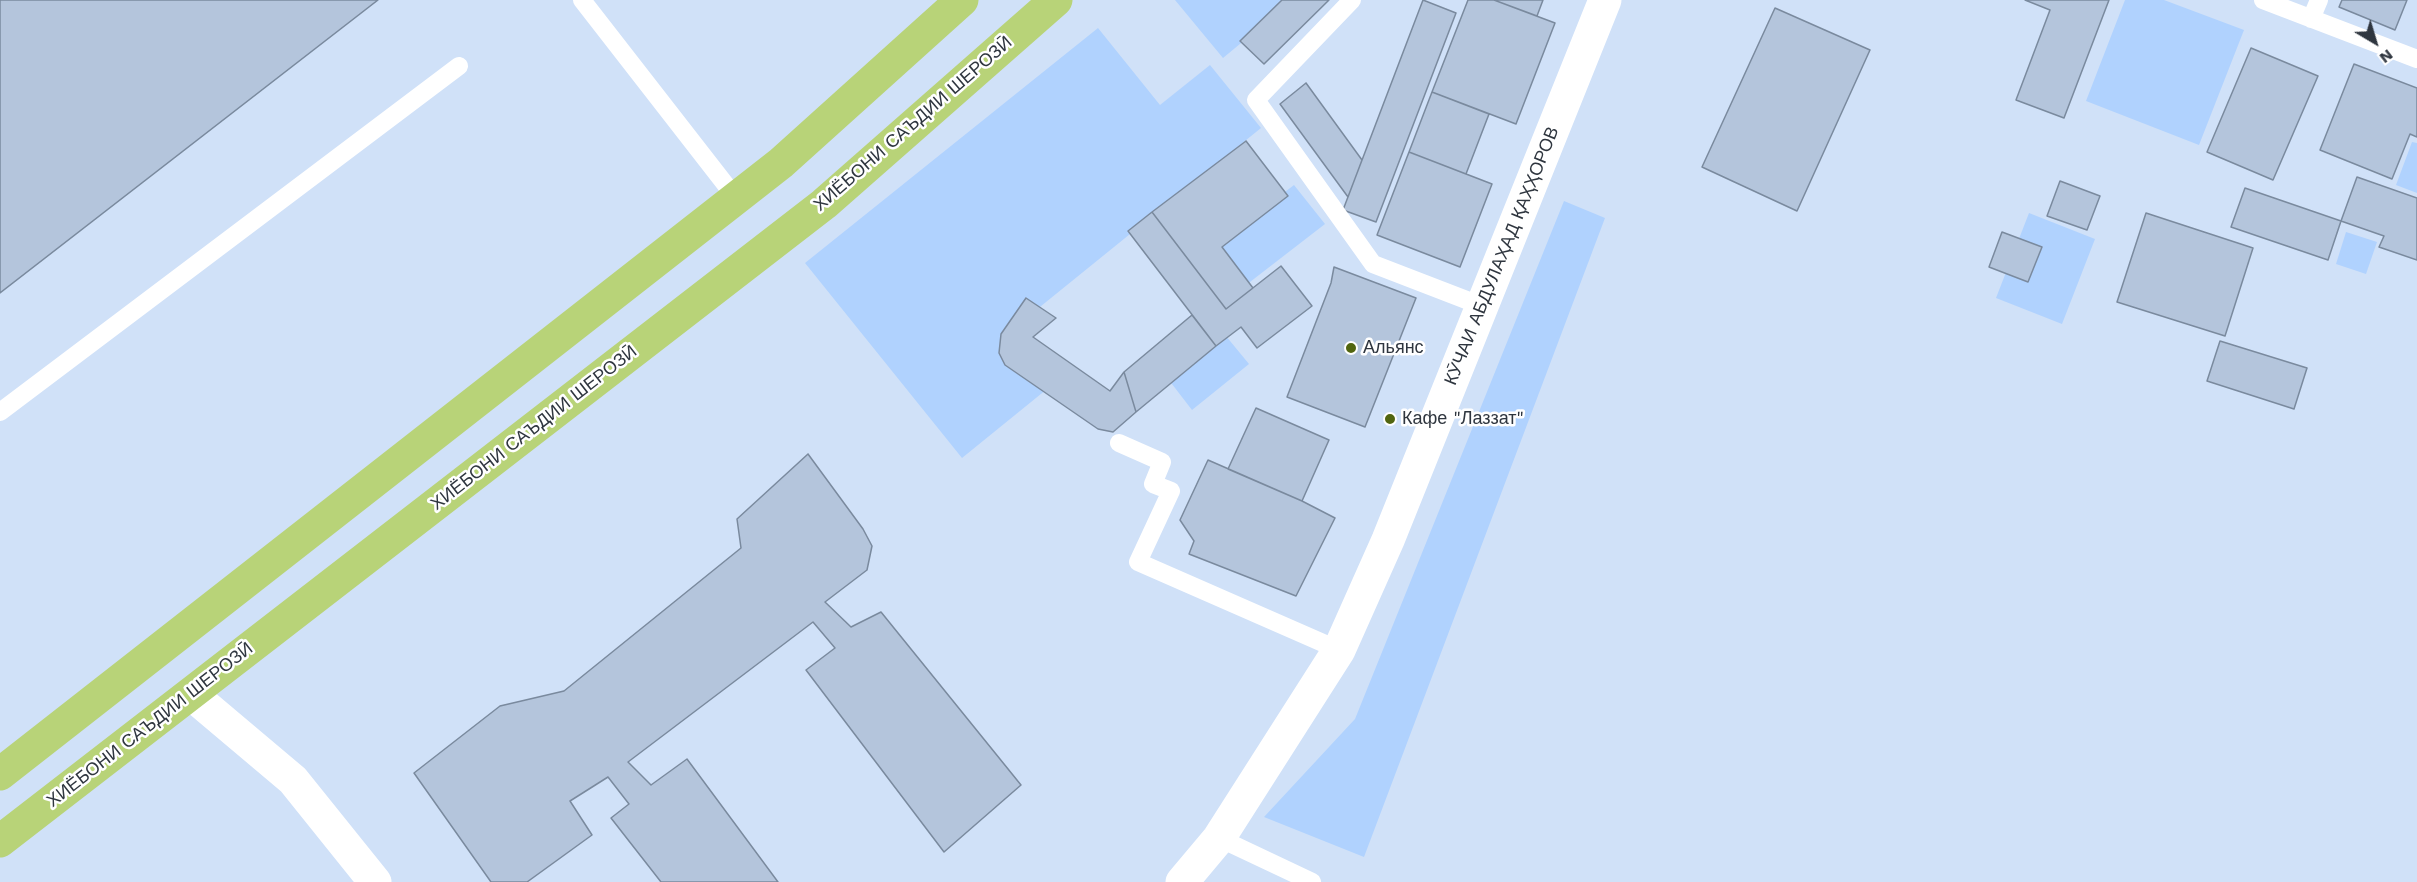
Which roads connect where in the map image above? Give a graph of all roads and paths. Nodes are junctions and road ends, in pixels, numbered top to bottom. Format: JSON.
{"nodes":[{"id":1,"x":962,"y":0,"type":"edge"},
{"id":2,"x":1056,"y":0,"type":"edge"},
{"id":3,"x":1352,"y":0,"type":"edge"},
{"id":4,"x":1605,"y":0,"type":"edge"},
{"id":5,"x":2263,"y":0,"type":"edge"},
{"id":6,"x":2319,"y":0,"type":"edge"},
{"id":7,"x":588,"y":2,"type":"edge"},
{"id":8,"x":2312,"y":19,"type":"junction"},
{"id":9,"x":2417,"y":59,"type":"edge"},
{"id":10,"x":459,"y":66,"type":"dead end"},
{"id":11,"x":736,"y":198,"type":"junction"},
{"id":12,"x":1482,"y":306,"type":"junction"},
{"id":13,"x":0,"y":412,"type":"edge"},
{"id":14,"x":1119,"y":443,"type":"dead end"},
{"id":15,"x":1339,"y":650,"type":"junction"},
{"id":16,"x":191,"y":693,"type":"junction"},
{"id":17,"x":0,"y":774,"type":"edge"},
{"id":18,"x":1219,"y":838,"type":"junction"},
{"id":19,"x":0,"y":841,"type":"edge"},
{"id":20,"x":375,"y":882,"type":"edge"},
{"id":21,"x":1182,"y":882,"type":"edge"},
{"id":22,"x":1312,"y":882,"type":"edge"}],
"edges":[{"from":1,"to":11,"type":"highway"},
{"from":2,"to":16,"type":"highway","name":"ХИЁБОНИ САЪДИИ ШЕРОЗӢ"},
{"from":3,"to":12,"type":"lane"},
{"from":4,"to":12,"type":"street","name":"КӮЧАИ АБДУЛАҲАД ҚАҲҲОРОВ"},
{"from":5,"to":8,"type":"lane"},
{"from":6,"to":8,"type":"lane"},
{"from":7,"to":11,"type":"lane"},
{"from":8,"to":9,"type":"lane"},
{"from":10,"to":13,"type":"lane"},
{"from":11,"to":17,"type":"highway"},
{"from":12,"to":15,"type":"street","name":"КӮЧАИ АБДУЛАҲАД ҚАҲҲОРОВ"},
{"from":14,"to":15,"type":"lane"},
{"from":15,"to":18,"type":"street","name":"КӮЧАИ АБДУЛАҲАД ҚАҲҲОРОВ"},
{"from":16,"to":19,"type":"highway","name":"ХИЁБОНИ САЪДИИ ШЕРОЗӢ"},
{"from":16,"to":20,"type":"street"},
{"from":18,"to":21,"type":"street","name":"КӮЧАИ АБДУЛАҲАД ҚАҲҲОРОВ"},
{"from":18,"to":22,"type":"lane"}]}
